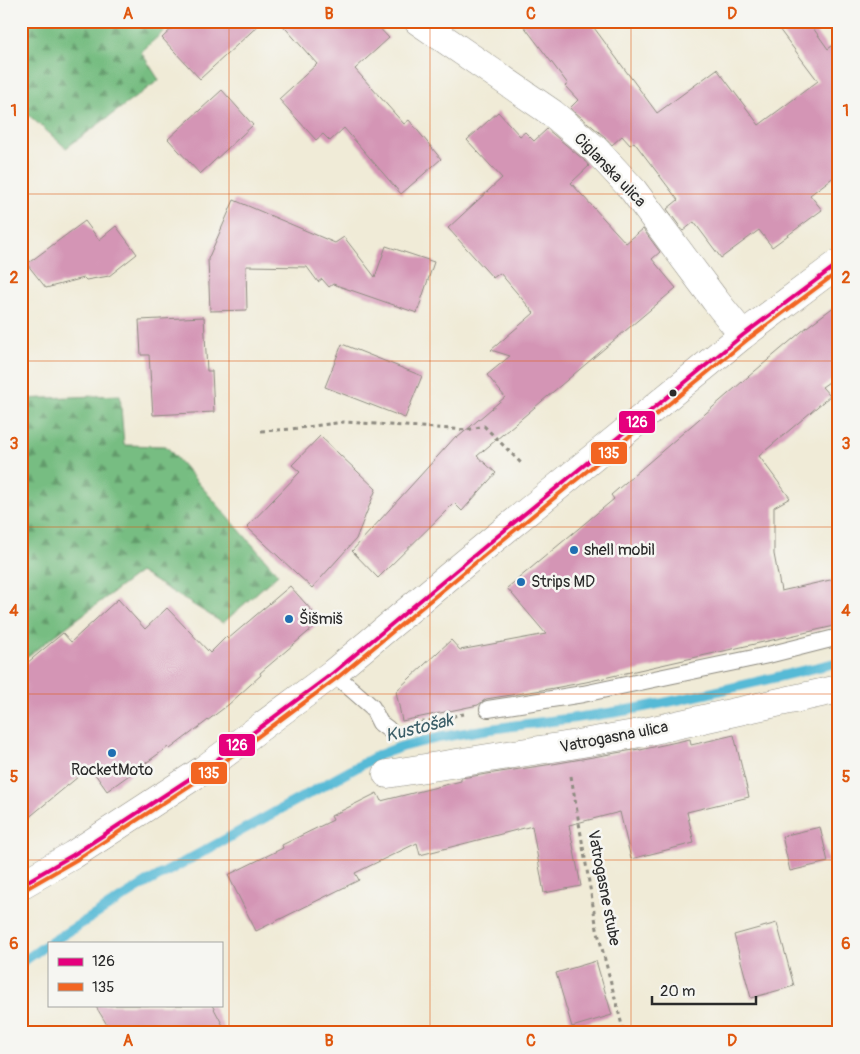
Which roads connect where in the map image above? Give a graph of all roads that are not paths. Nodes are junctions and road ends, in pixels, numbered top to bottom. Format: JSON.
{"nodes":[{"id":1,"x":418,"y":21,"type":"edge"},
{"id":2,"x":839,"y":263,"type":"edge"},
{"id":3,"x":743,"y":335,"type":"junction"},
{"id":4,"x":839,"y":638,"type":"edge"},
{"id":5,"x":333,"y":673,"type":"junction"},
{"id":6,"x":839,"y":689,"type":"edge"},
{"id":7,"x":488,"y":709,"type":"road end"},
{"id":8,"x":388,"y":729,"type":"road end"},
{"id":9,"x":387,"y":774,"type":"dead end"},
{"id":10,"x":21,"y":885,"type":"edge"}],
"edges":[{"from":1,"to":3,"type":"street","name":"Ciglanska ulica"},
{"from":2,"to":3,"type":"street"},
{"from":3,"to":5,"type":"street"},
{"from":4,"to":7,"type":"lane"},
{"from":5,"to":8,"type":"lane"},
{"from":5,"to":10,"type":"street"},
{"from":6,"to":9,"type":"street","name":"Vatrogasna ulica"}]}
